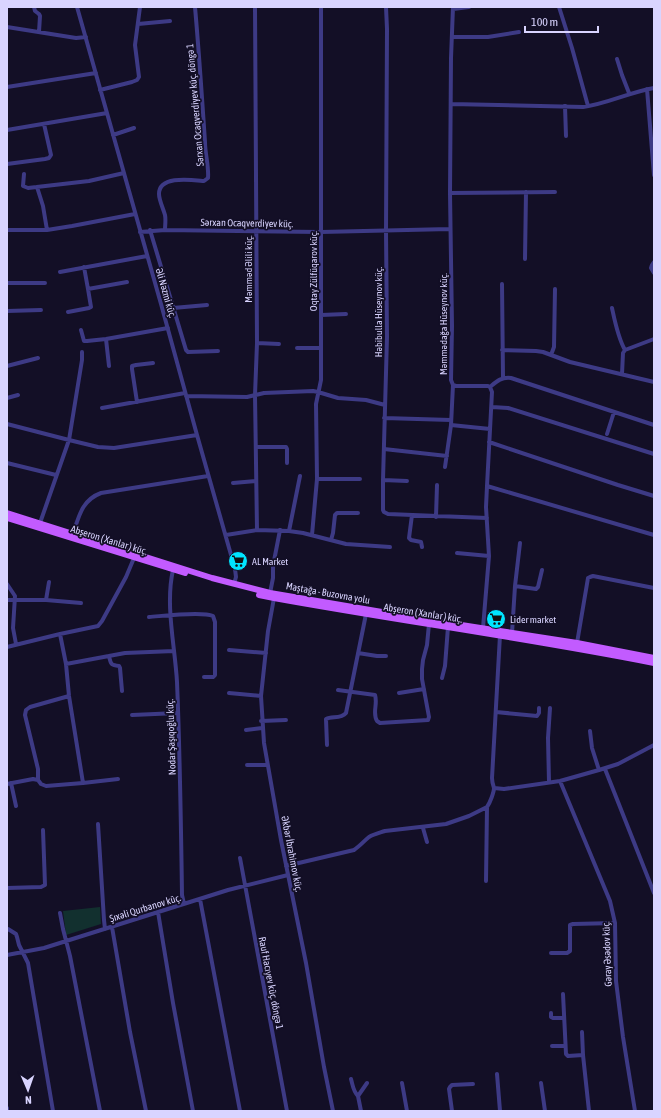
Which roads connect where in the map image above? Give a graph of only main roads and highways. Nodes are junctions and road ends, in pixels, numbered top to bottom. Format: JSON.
{"nodes":[{"id":1,"x":7,"y":512,"type":"edge"},
{"id":2,"x":7,"y":518,"type":"edge"},
{"id":3,"x":234,"y":586,"type":"junction"},
{"id":4,"x":654,"y":658,"type":"edge"},
{"id":5,"x":654,"y":663,"type":"edge"}],
"edges":[{"from":1,"to":3,"type":"main road","name":"Maştağa - Buzovna yolu"},
{"from":2,"to":3,"type":"main road","name":"Abşeron ( Xanlar ) küç."},
{"from":3,"to":4,"type":"main road","name":"Maştağa - Buzovna yolu"},
{"from":3,"to":5,"type":"main road","name":"Abşeron ( Xanlar ) küç."}]}
